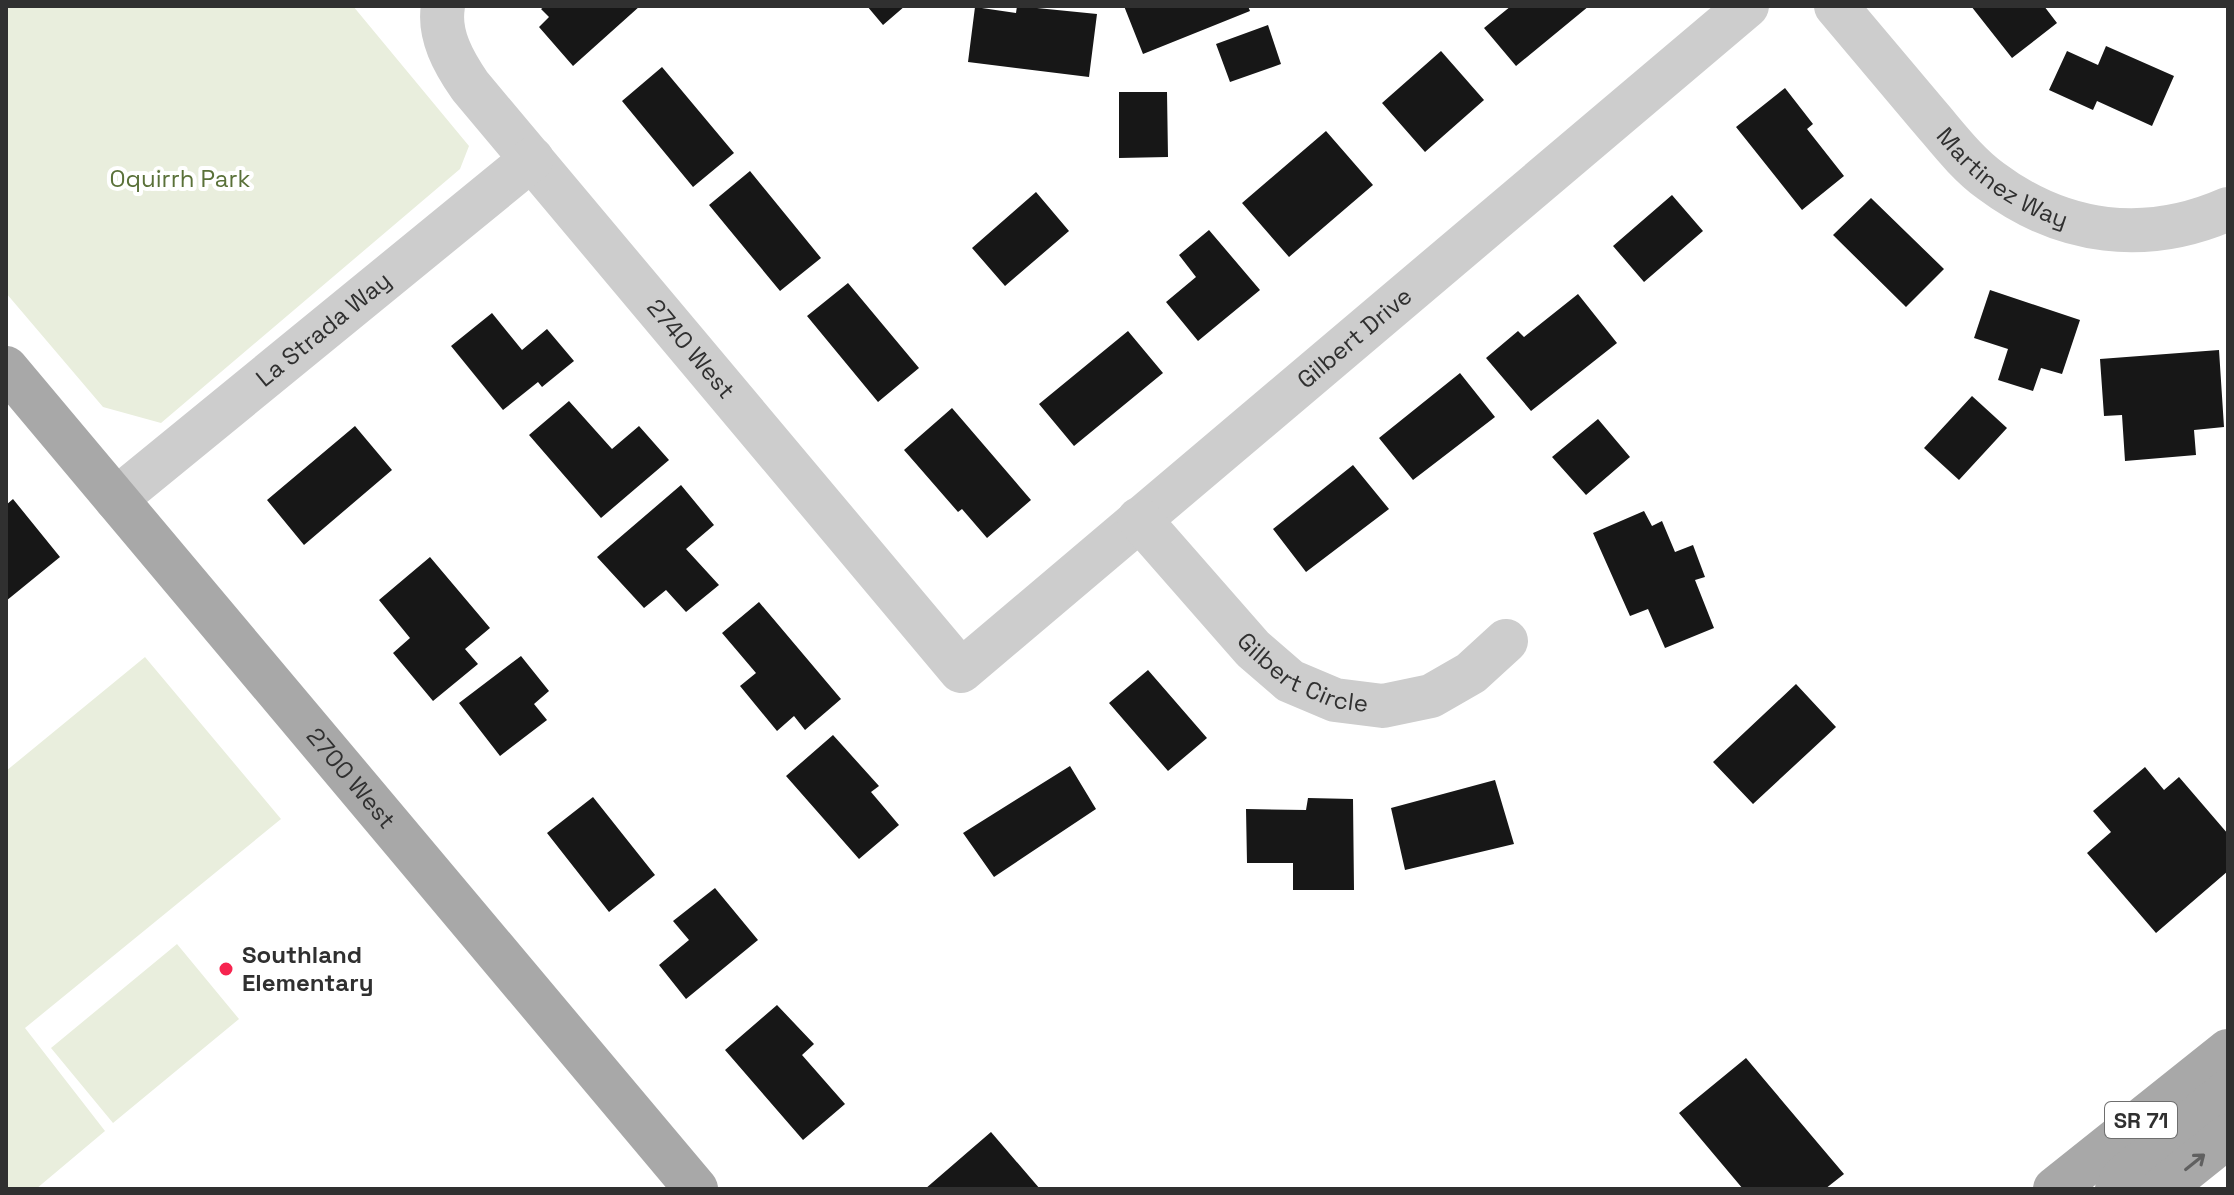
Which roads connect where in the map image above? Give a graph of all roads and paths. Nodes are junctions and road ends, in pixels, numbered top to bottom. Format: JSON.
{"nodes":[{"id":1,"x":1747,"y":6,"type":"edge"},
{"id":2,"x":1836,"y":6,"type":"edge"},
{"id":3,"x":442,"y":12,"type":"edge"},
{"id":4,"x":532,"y":159,"type":"junction"},
{"id":5,"x":2228,"y":209,"type":"edge"},
{"id":6,"x":8,"y":374,"type":"edge"},
{"id":7,"x":116,"y":499,"type":"junction"},
{"id":8,"x":1139,"y":519,"type":"junction"},
{"id":9,"x":1506,"y":641,"type":"dead end"},
{"id":10,"x":961,"y":671,"type":"joint"},
{"id":11,"x":2228,"y":1051,"type":"edge"},
{"id":12,"x":2228,"y":1091,"type":"edge"},
{"id":13,"x":2228,"y":1136,"type":"edge"},
{"id":14,"x":696,"y":1189,"type":"edge"},
{"id":15,"x":2055,"y":1189,"type":"edge"},
{"id":16,"x":2117,"y":1189,"type":"edge"},
{"id":17,"x":2162,"y":1189,"type":"edge"}],
"edges":[{"from":1,"to":8,"type":"street","name":"Gilbert Drive"},
{"from":2,"to":5,"type":"street","name":"Martinez Way"},
{"from":3,"to":4,"type":"street","name":"2740 West"},
{"from":4,"to":7,"type":"street","name":"La Strada Way"},
{"from":4,"to":10,"type":"street","name":"2740 West"},
{"from":6,"to":7,"type":"main road","name":"2700 West"},
{"from":7,"to":14,"type":"main road","name":"2700 West"},
{"from":8,"to":9,"type":"street","name":"Gilbert Circle"},
{"from":8,"to":10,"type":"street","name":"Gilbert Drive"},
{"from":11,"to":15,"type":"main road","number":"SR 71"},
{"from":12,"to":16,"type":"main road"},
{"from":17,"to":13,"type":"main road","number":"SR 71","one_way":true}]}
